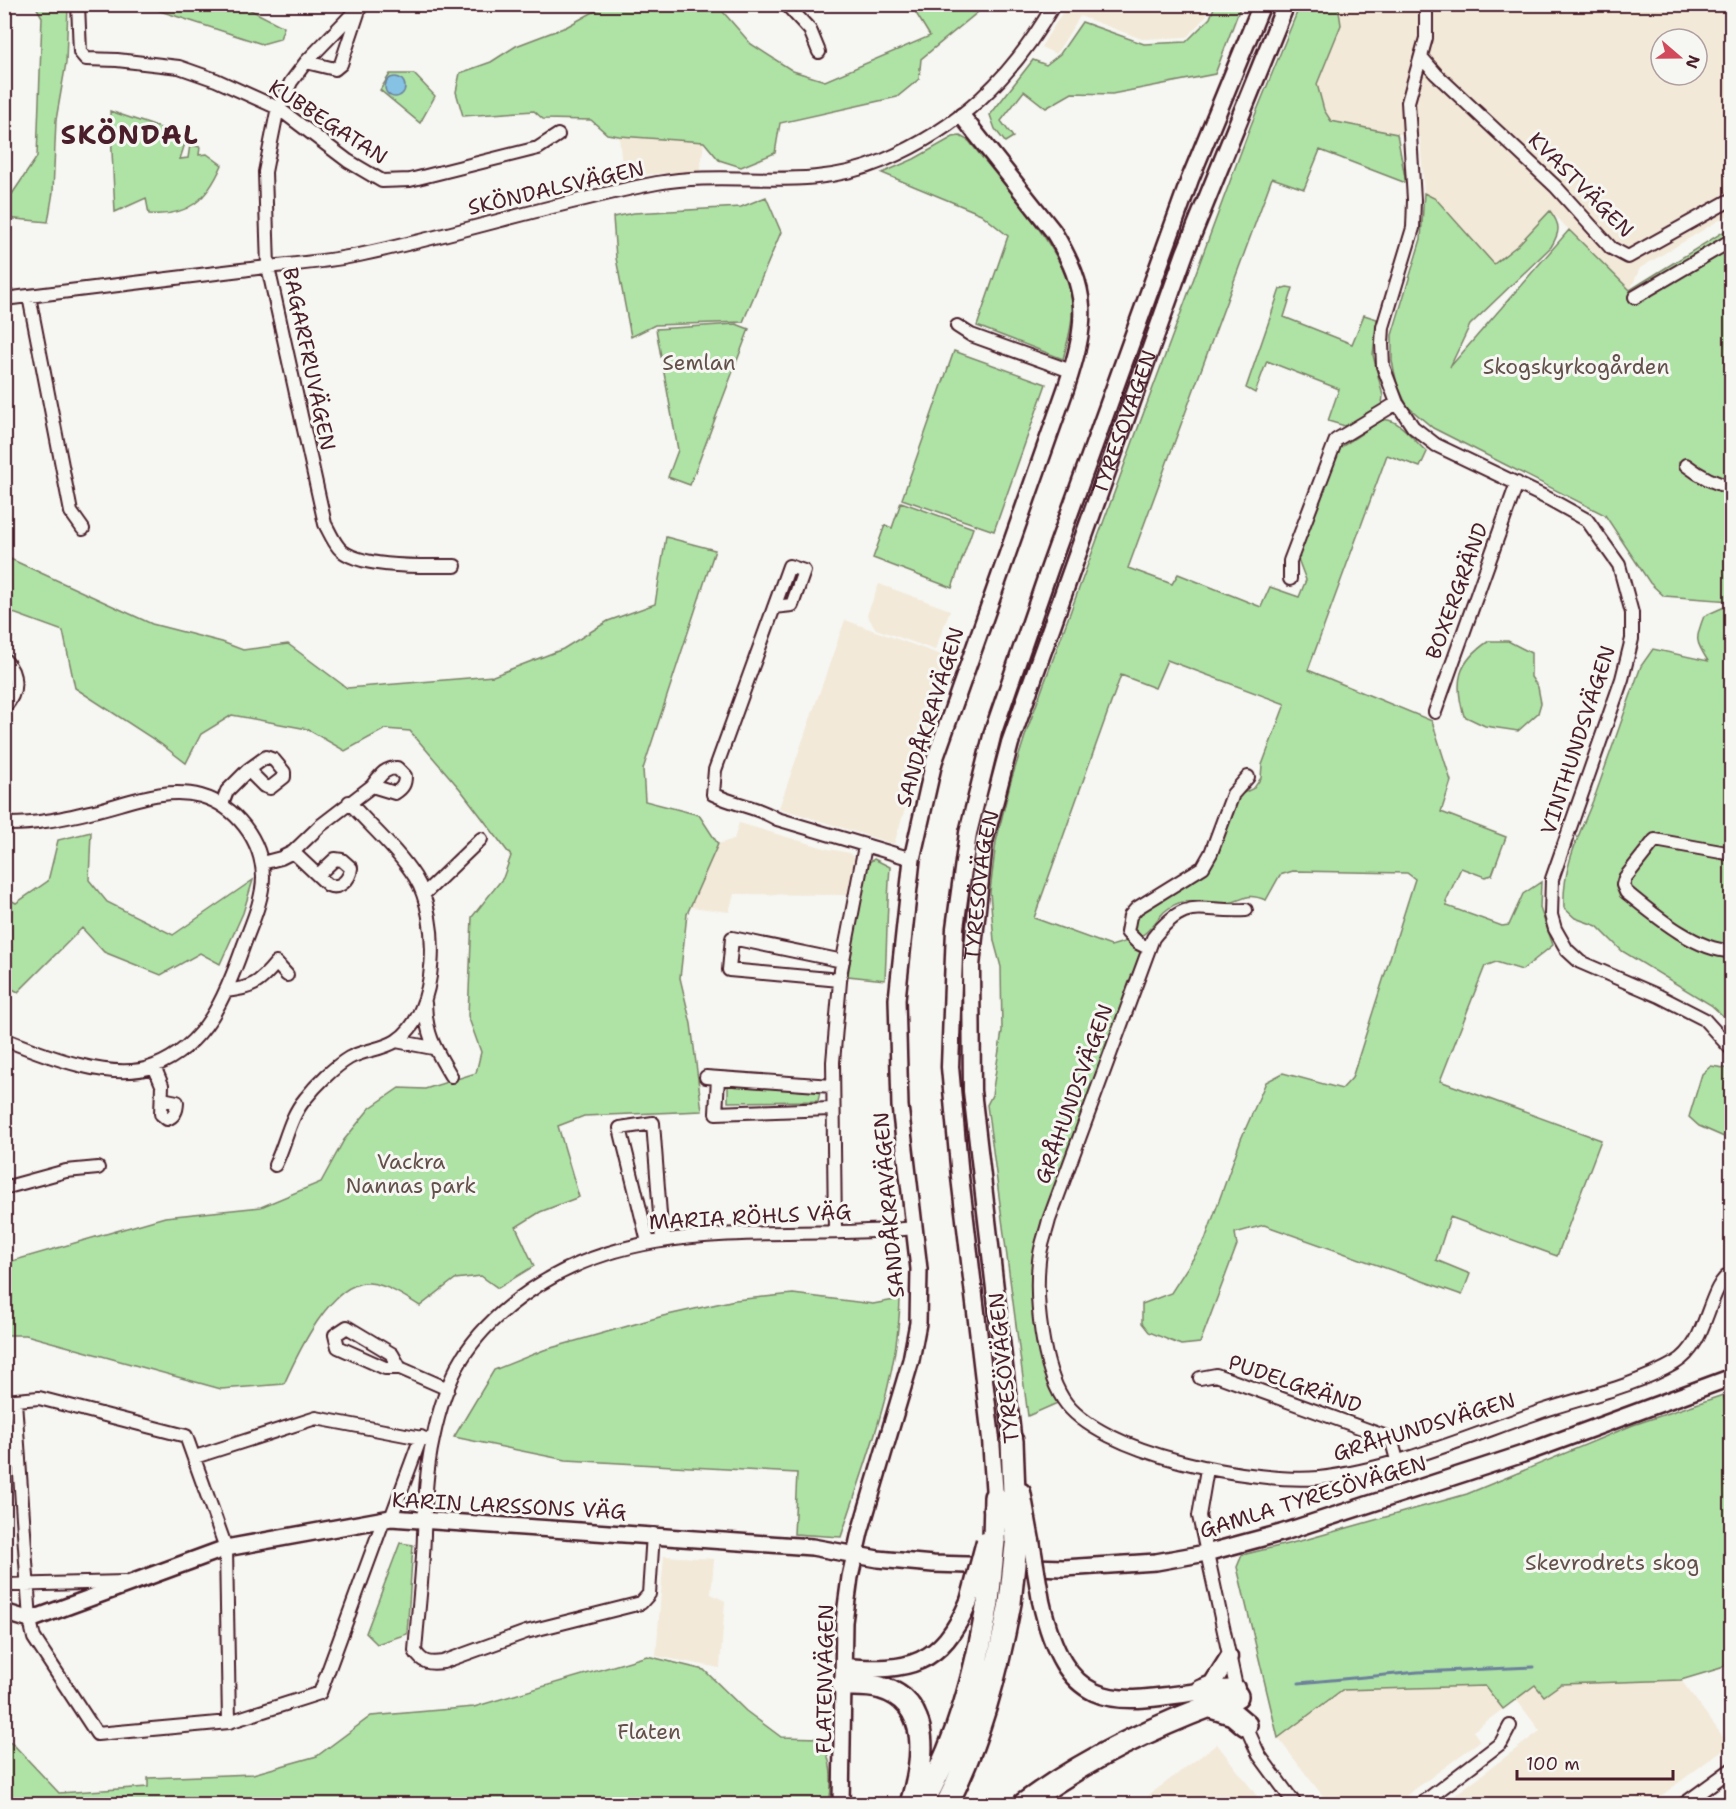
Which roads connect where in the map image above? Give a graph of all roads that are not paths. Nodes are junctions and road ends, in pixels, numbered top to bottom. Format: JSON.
{"nodes":[{"id":1,"x":78,"y":4,"type":"edge"},
{"id":2,"x":786,"y":4,"type":"edge"},
{"id":3,"x":1054,"y":4,"type":"edge"},
{"id":4,"x":1262,"y":4,"type":"edge"},
{"id":5,"x":1286,"y":4,"type":"edge"},
{"id":6,"x":1426,"y":4,"type":"edge"},
{"id":7,"x":361,"y":5,"type":"edge"},
{"id":8,"x":819,"y":52,"type":"dead end"},
{"id":9,"x":1422,"y":58,"type":"junction"},
{"id":10,"x":306,"y":62,"type":"junction"},
{"id":11,"x":279,"y":108,"type":"junction"},
{"id":12,"x":962,"y":116,"type":"junction"},
{"id":13,"x":558,"y":135,"type":"dead end"},
{"id":14,"x":1731,"y":199,"type":"edge"},
{"id":15,"x":1731,"y":240,"type":"edge"},
{"id":16,"x":268,"y":267,"type":"junction"},
{"id":17,"x":29,"y":296,"type":"junction"},
{"id":18,"x":1635,"y":297,"type":"dead end"},
{"id":19,"x":4,"y":299,"type":"edge"},
{"id":20,"x":957,"y":326,"type":"dead end"},
{"id":21,"x":1071,"y":371,"type":"junction"},
{"id":22,"x":1397,"y":403,"type":"junction"},
{"id":23,"x":1686,"y":465,"type":"dead end"},
{"id":24,"x":1517,"y":483,"type":"junction"},
{"id":25,"x":1731,"y":487,"type":"edge"},
{"id":26,"x":83,"y":529,"type":"dead end"},
{"id":27,"x":455,"y":566,"type":"dead end"},
{"id":28,"x":1290,"y":579,"type":"dead end"},
{"id":29,"x":774,"y":607,"type":"dead end"},
{"id":30,"x":4,"y":659,"type":"edge"},
{"id":31,"x":4,"y":708,"type":"edge"},
{"id":32,"x":1435,"y":712,"type":"dead end"},
{"id":33,"x":248,"y":770,"type":"dead end"},
{"id":34,"x":1248,"y":777,"type":"dead end"},
{"id":35,"x":372,"y":786,"type":"dead end"},
{"id":36,"x":349,"y":802,"type":"junction"},
{"id":37,"x":222,"y":804,"type":"junction"},
{"id":38,"x":4,"y":824,"type":"edge"},
{"id":39,"x":481,"y":838,"type":"dead end"},
{"id":40,"x":865,"y":846,"type":"junction"},
{"id":41,"x":293,"y":852,"type":"junction"},
{"id":42,"x":1731,"y":854,"type":"edge"},
{"id":43,"x":912,"y":859,"type":"junction"},
{"id":44,"x":261,"y":862,"type":"junction"},
{"id":45,"x":318,"y":875,"type":"dead end"},
{"id":46,"x":424,"y":894,"type":"junction"},
{"id":47,"x":1246,"y":910,"type":"dead end"},
{"id":48,"x":1148,"y":948,"type":"junction"},
{"id":49,"x":1731,"y":951,"type":"edge"},
{"id":50,"x":843,"y":961,"type":"junction"},
{"id":51,"x":287,"y":975,"type":"dead end"},
{"id":52,"x":840,"y":980,"type":"junction"},
{"id":53,"x":226,"y":991,"type":"junction"},
{"id":54,"x":425,"y":1001,"type":"junction"},
{"id":55,"x":4,"y":1039,"type":"edge"},
{"id":56,"x":396,"y":1041,"type":"junction"},
{"id":57,"x":433,"y":1048,"type":"junction"},
{"id":58,"x":1731,"y":1050,"type":"edge"},
{"id":59,"x":154,"y":1066,"type":"junction"},
{"id":60,"x":451,"y":1076,"type":"dead end"},
{"id":61,"x":832,"y":1086,"type":"junction"},
{"id":62,"x":162,"y":1099,"type":"dead end"},
{"id":63,"x":831,"y":1109,"type":"junction"},
{"id":64,"x":275,"y":1165,"type":"dead end"},
{"id":65,"x":98,"y":1168,"type":"dead end"},
{"id":66,"x":4,"y":1188,"type":"edge"},
{"id":67,"x":914,"y":1228,"type":"junction"},
{"id":68,"x":835,"y":1231,"type":"junction"},
{"id":69,"x":662,"y":1240,"type":"junction"},
{"id":70,"x":648,"y":1242,"type":"junction"},
{"id":71,"x":1731,"y":1273,"type":"edge"},
{"id":72,"x":400,"y":1368,"type":"junction"},
{"id":73,"x":1731,"y":1377,"type":"edge"},
{"id":74,"x":1200,"y":1378,"type":"dead end"},
{"id":75,"x":448,"y":1389,"type":"junction"},
{"id":76,"x":10,"y":1401,"type":"edge"},
{"id":77,"x":427,"y":1438,"type":"junction"},
{"id":78,"x":1012,"y":1441,"type":"joint"},
{"id":79,"x":195,"y":1457,"type":"junction"},
{"id":80,"x":1397,"y":1460,"type":"junction"},
{"id":81,"x":1207,"y":1469,"type":"junction"},
{"id":82,"x":995,"y":1497,"type":"joint"},
{"id":83,"x":388,"y":1519,"type":"junction"},
{"id":84,"x":423,"y":1519,"type":"junction"},
{"id":85,"x":653,"y":1534,"type":"junction"},
{"id":86,"x":1023,"y":1543,"type":"junction"},
{"id":87,"x":226,"y":1548,"type":"junction"},
{"id":88,"x":1206,"y":1553,"type":"junction"},
{"id":89,"x":855,"y":1554,"type":"junction"},
{"id":90,"x":133,"y":1582,"type":"junction"},
{"id":91,"x":28,"y":1584,"type":"junction"},
{"id":92,"x":4,"y":1585,"type":"edge"},
{"id":93,"x":979,"y":1601,"type":"junction"},
{"id":94,"x":4,"y":1612,"type":"edge"},
{"id":95,"x":30,"y":1620,"type":"junction"},
{"id":96,"x":1229,"y":1657,"type":"junction"},
{"id":97,"x":843,"y":1676,"type":"junction"},
{"id":98,"x":1197,"y":1691,"type":"junction"},
{"id":99,"x":1237,"y":1692,"type":"junction"},
{"id":100,"x":1211,"y":1707,"type":"junction"},
{"id":101,"x":229,"y":1722,"type":"junction"},
{"id":102,"x":1245,"y":1725,"type":"junction"},
{"id":103,"x":1510,"y":1725,"type":"dead end"},
{"id":104,"x":1731,"y":1769,"type":"edge"},
{"id":105,"x":841,"y":1804,"type":"edge"},
{"id":106,"x":912,"y":1804,"type":"edge"},
{"id":107,"x":922,"y":1804,"type":"edge"},
{"id":108,"x":947,"y":1804,"type":"edge"},
{"id":109,"x":1024,"y":1804,"type":"edge"},
{"id":110,"x":1295,"y":1804,"type":"edge"},
{"id":111,"x":1421,"y":1804,"type":"edge"},
{"id":112,"x":1684,"y":1804,"type":"edge"}],
"edges":[{"from":1,"to":11,"type":"street","name":"KUBBEGATAN"},
{"from":2,"to":8,"type":"street"},
{"from":3,"to":12,"type":"street","name":"SKÖNDALSVÄGEN"},
{"from":4,"to":82,"type":"main road","name":"TYRESÖVÄGEN"},
{"from":5,"to":78,"type":"main road","name":"TYRESÖVÄGEN"},
{"from":6,"to":9,"type":"street","name":"VINTHUNDSVÄGEN"},
{"from":7,"to":10,"type":"street","name":"BAGARFRUVÄGEN"},
{"from":7,"to":10,"type":"street","name":"BAGARFRUVÄGEN"},
{"from":9,"to":14,"type":"street","name":"KVASTVÄGEN"},
{"from":9,"to":22,"type":"street","name":"VINTHUNDSVÄGEN"},
{"from":10,"to":11,"type":"street","name":"BAGARFRUVÄGEN"},
{"from":11,"to":13,"type":"street","name":"KUBBEGATAN"},
{"from":11,"to":16,"type":"street","name":"BAGARFRUVÄGEN"},
{"from":12,"to":16,"type":"street","name":"SKÖNDALSVÄGEN"},
{"from":12,"to":21,"type":"street","name":"SANDÅKRAVÄGEN"},
{"from":15,"to":18,"type":"street"},
{"from":16,"to":17,"type":"street","name":"SKÖNDALSVÄGEN"},
{"from":16,"to":27,"type":"street","name":"BAGARFRUVÄGEN"},
{"from":17,"to":19,"type":"street","name":"SKÖNDALSVÄGEN"},
{"from":17,"to":26,"type":"street"},
{"from":20,"to":21,"type":"street"},
{"from":21,"to":43,"type":"street","name":"SANDÅKRAVÄGEN"},
{"from":22,"to":24,"type":"street","name":"VINTHUNDSVÄGEN"},
{"from":22,"to":28,"type":"street"},
{"from":23,"to":25,"type":"street"},
{"from":24,"to":32,"type":"street","name":"BOXERGRÄND"},
{"from":24,"to":58,"type":"street","name":"VINTHUNDSVÄGEN"},
{"from":29,"to":40,"type":"street"},
{"from":30,"to":31,"type":"street"},
{"from":33,"to":37,"type":"street"},
{"from":34,"to":48,"type":"street"},
{"from":35,"to":36,"type":"street"},
{"from":36,"to":41,"type":"street"},
{"from":36,"to":46,"type":"street"},
{"from":37,"to":38,"type":"street"},
{"from":37,"to":44,"type":"street"},
{"from":39,"to":46,"type":"street"},
{"from":40,"to":43,"type":"street"},
{"from":40,"to":50,"type":"street"},
{"from":41,"to":44,"type":"street"},
{"from":41,"to":45,"type":"street"},
{"from":42,"to":49,"type":"street"},
{"from":43,"to":67,"type":"street","name":"SANDÅKRAVÄGEN"},
{"from":44,"to":53,"type":"street"},
{"from":46,"to":54,"type":"street"},
{"from":47,"to":48,"type":"street","name":"GRÅHUNDSVÄGEN"},
{"from":48,"to":81,"type":"street","name":"GRÅHUNDSVÄGEN"},
{"from":50,"to":52,"type":"street"},
{"from":50,"to":52,"type":"street"},
{"from":51,"to":53,"type":"street"},
{"from":52,"to":61,"type":"street"},
{"from":53,"to":59,"type":"street"},
{"from":54,"to":56,"type":"street"},
{"from":54,"to":57,"type":"street"},
{"from":55,"to":59,"type":"street"},
{"from":56,"to":57,"type":"street"},
{"from":56,"to":64,"type":"street"},
{"from":57,"to":60,"type":"street"},
{"from":59,"to":62,"type":"street"},
{"from":61,"to":63,"type":"street"},
{"from":61,"to":63,"type":"street"},
{"from":63,"to":68,"type":"street"},
{"from":65,"to":66,"type":"street"},
{"from":67,"to":68,"type":"street","name":"MARIA RÖHLS VÄG"},
{"from":67,"to":89,"type":"street","name":"SANDÅKRAVÄGEN"},
{"from":68,"to":69,"type":"street","name":"MARIA RÖHLS VÄG"},
{"from":69,"to":70,"type":"street","name":"MARIA RÖHLS VÄG"},
{"from":69,"to":70,"type":"street"},
{"from":70,"to":75,"type":"street","name":"MARIA RÖHLS VÄG"},
{"from":71,"to":80,"type":"street","name":"GRÅHUNDSVÄGEN"},
{"from":72,"to":72,"type":"street"},
{"from":72,"to":75,"type":"street"},
{"from":73,"to":88,"type":"street","name":"GAMLA TYRESÖVÄGEN"},
{"from":74,"to":80,"type":"street","name":"PUDELGRÄND"},
{"from":75,"to":77,"type":"street","name":"MARIA RÖHLS VÄG"},
{"from":76,"to":79,"type":"street"},
{"from":76,"to":91,"type":"street"},
{"from":77,"to":79,"type":"street"},
{"from":77,"to":83,"type":"street"},
{"from":77,"to":84,"type":"street"},
{"from":78,"to":86,"type":"highway","name":"TYRESÖVÄGEN"},
{"from":79,"to":87,"type":"street"},
{"from":80,"to":81,"type":"street","name":"GRÅHUNDSVÄGEN"},
{"from":81,"to":88,"type":"street"},
{"from":82,"to":93,"type":"highway","name":"TYRESÖVÄGEN","bridge":true},
{"from":83,"to":84,"type":"street","name":"KARIN LARSSONS VÄG"},
{"from":83,"to":87,"type":"street","name":"KARIN LARSSONS VÄG"},
{"from":83,"to":101,"type":"street"},
{"from":84,"to":85,"type":"street","name":"KARIN LARSSONS VÄG"},
{"from":84,"to":85,"type":"street"},
{"from":85,"to":89,"type":"street","name":"KARIN LARSSONS VÄG"},
{"from":86,"to":98,"type":"main road","bridge":true},
{"from":86,"to":108,"type":"highway","name":"TYRESÖVÄGEN","bridge":true},
{"from":87,"to":90,"type":"street","name":"KARIN LARSSONS VÄG"},
{"from":87,"to":101,"type":"street"},
{"from":88,"to":89,"type":"street","name":"GAMLA TYRESÖVÄGEN"},
{"from":88,"to":96,"type":"street"},
{"from":89,"to":97,"type":"street","name":"FLATENVÄGEN"},
{"from":90,"to":91,"type":"street","name":"KARIN LARSSONS VÄG"},
{"from":90,"to":95,"type":"street","name":"KARIN LARSSONS VÄG"},
{"from":91,"to":92,"type":"street","name":"KARIN LARSSONS VÄG"},
{"from":91,"to":95,"type":"street"},
{"from":93,"to":97,"type":"main road"},
{"from":93,"to":107,"type":"highway","name":"TYRESÖVÄGEN"},
{"from":94,"to":95,"type":"street"},
{"from":95,"to":101,"type":"street"},
{"from":96,"to":98,"type":"main road"},
{"from":96,"to":99,"type":"street"},
{"from":97,"to":105,"type":"street","name":"FLATENVÄGEN"},
{"from":97,"to":106,"type":"highway"},
{"from":98,"to":99,"type":"main road"},
{"from":99,"to":100,"type":"highway"},
{"from":99,"to":102,"type":"street"},
{"from":100,"to":102,"type":"highway"},
{"from":100,"to":109,"type":"highway"},
{"from":102,"to":110,"type":"street"},
{"from":103,"to":111,"type":"street"},
{"from":104,"to":112,"type":"street"}]}
